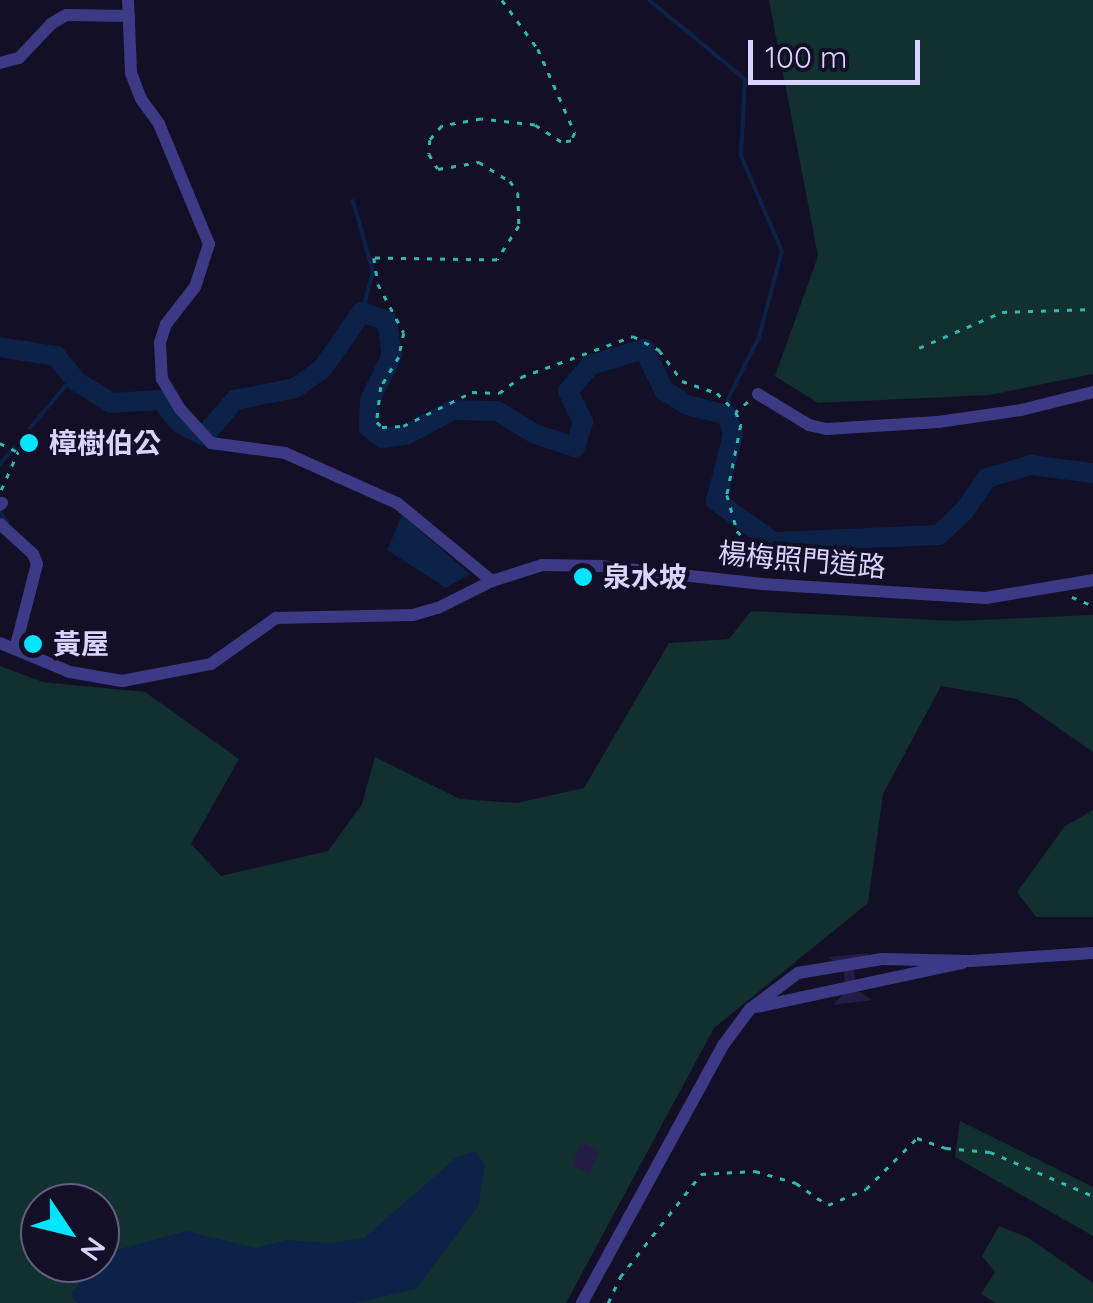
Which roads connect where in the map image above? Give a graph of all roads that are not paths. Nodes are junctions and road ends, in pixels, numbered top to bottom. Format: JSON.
{"nodes":[{"id":1,"x":128,"y":0,"type":"edge"},
{"id":2,"x":128,"y":16,"type":"junction"},
{"id":3,"x":0,"y":62,"type":"edge"},
{"id":4,"x":1093,"y":392,"type":"edge"},
{"id":5,"x":758,"y":394,"type":"road end"},
{"id":6,"x":0,"y":524,"type":"edge"},
{"id":7,"x":1093,"y":580,"type":"edge"},
{"id":8,"x":492,"y":581,"type":"junction"},
{"id":9,"x":0,"y":643,"type":"edge"},
{"id":10,"x":15,"y":649,"type":"junction"},
{"id":11,"x":1093,"y":953,"type":"edge"},
{"id":12,"x":970,"y":961,"type":"junction"},
{"id":13,"x":750,"y":1009,"type":"junction"},
{"id":14,"x":582,"y":1303,"type":"edge"}],
"edges":[{"from":1,"to":2,"type":"street"},
{"from":2,"to":3,"type":"street"},
{"from":2,"to":8,"type":"street"},
{"from":4,"to":5,"type":"street"},
{"from":6,"to":10,"type":"street"},
{"from":7,"to":8,"type":"street","name":"楊梅照門道路"},
{"from":8,"to":10,"type":"street","name":"楊梅照門道路"},
{"from":9,"to":10,"type":"street","name":"楊梅照門道路"},
{"from":11,"to":12,"type":"street"},
{"from":12,"to":13,"type":"street"},
{"from":12,"to":13,"type":"street"},
{"from":13,"to":14,"type":"street"}]}
